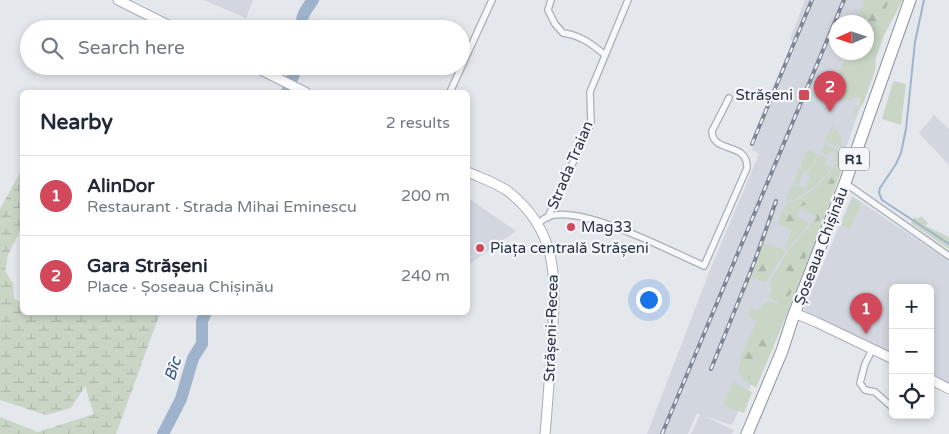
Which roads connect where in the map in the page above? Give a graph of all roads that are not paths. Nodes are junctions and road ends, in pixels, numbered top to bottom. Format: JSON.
{"nodes":[{"id":1,"x":118,"y":0,"type":"edge"},
{"id":2,"x":492,"y":0,"type":"edge"},
{"id":3,"x":551,"y":0,"type":"edge"},
{"id":4,"x":628,"y":0,"type":"edge"},
{"id":5,"x":910,"y":0,"type":"edge"},
{"id":6,"x":158,"y":20,"type":"edge"},
{"id":7,"x":470,"y":48,"type":"edge"},
{"id":8,"x":605,"y":55,"type":"junction"},
{"id":9,"x":270,"y":75,"type":"edge"},
{"id":10,"x":458,"y":75,"type":"edge"},
{"id":11,"x":301,"y":90,"type":"edge"},
{"id":12,"x":451,"y":90,"type":"edge"},
{"id":13,"x":729,"y":98,"type":"dead end"},
{"id":14,"x":470,"y":173,"type":"edge"},
{"id":15,"x":846,"y":183,"type":"junction"},
{"id":16,"x":548,"y":217,"type":"junction"},
{"id":17,"x":538,"y":224,"type":"junction"},
{"id":18,"x":949,"y":256,"type":"edge"},
{"id":19,"x":794,"y":315,"type":"junction"},
{"id":20,"x":872,"y":350,"type":"junction"},
{"id":21,"x":889,"y":357,"type":"edge"},
{"id":22,"x":934,"y":381,"type":"edge"},
{"id":23,"x":949,"y":389,"type":"edge"},
{"id":24,"x":889,"y":404,"type":"edge"},
{"id":25,"x":545,"y":434,"type":"edge"},
{"id":26,"x":741,"y":434,"type":"edge"},
{"id":27,"x":747,"y":434,"type":"edge"}],
"edges":[{"from":1,"to":6,"type":"main road"},
{"from":2,"to":7,"type":"street"},
{"from":3,"to":8,"type":"street"},
{"from":4,"to":8,"type":"street","name":"Strada Traian"},
{"from":5,"to":15,"type":"highway","name":"Șoseaua Chișinău","number":"R1"},
{"from":8,"to":16,"type":"street","name":"Strada Traian"},
{"from":9,"to":11,"type":"main road"},
{"from":10,"to":12,"type":"street"},
{"from":13,"to":16,"type":"street"},
{"from":14,"to":17,"type":"main road","name":"Strășeni-Recea"},
{"from":15,"to":18,"type":"street"},
{"from":15,"to":19,"type":"highway","name":"Șoseaua Chișinău","number":"R1"},
{"from":16,"to":17,"type":"street"},
{"from":17,"to":25,"type":"main road","name":"Strășeni-Recea"},
{"from":19,"to":20,"type":"main road"},
{"from":19,"to":26,"type":"highway"},
{"from":19,"to":27,"type":"highway","name":"Șoseaua Chișinău","number":"R1"},
{"from":20,"to":21,"type":"main road"},
{"from":20,"to":24,"type":"street"},
{"from":22,"to":23,"type":"main road"}]}
